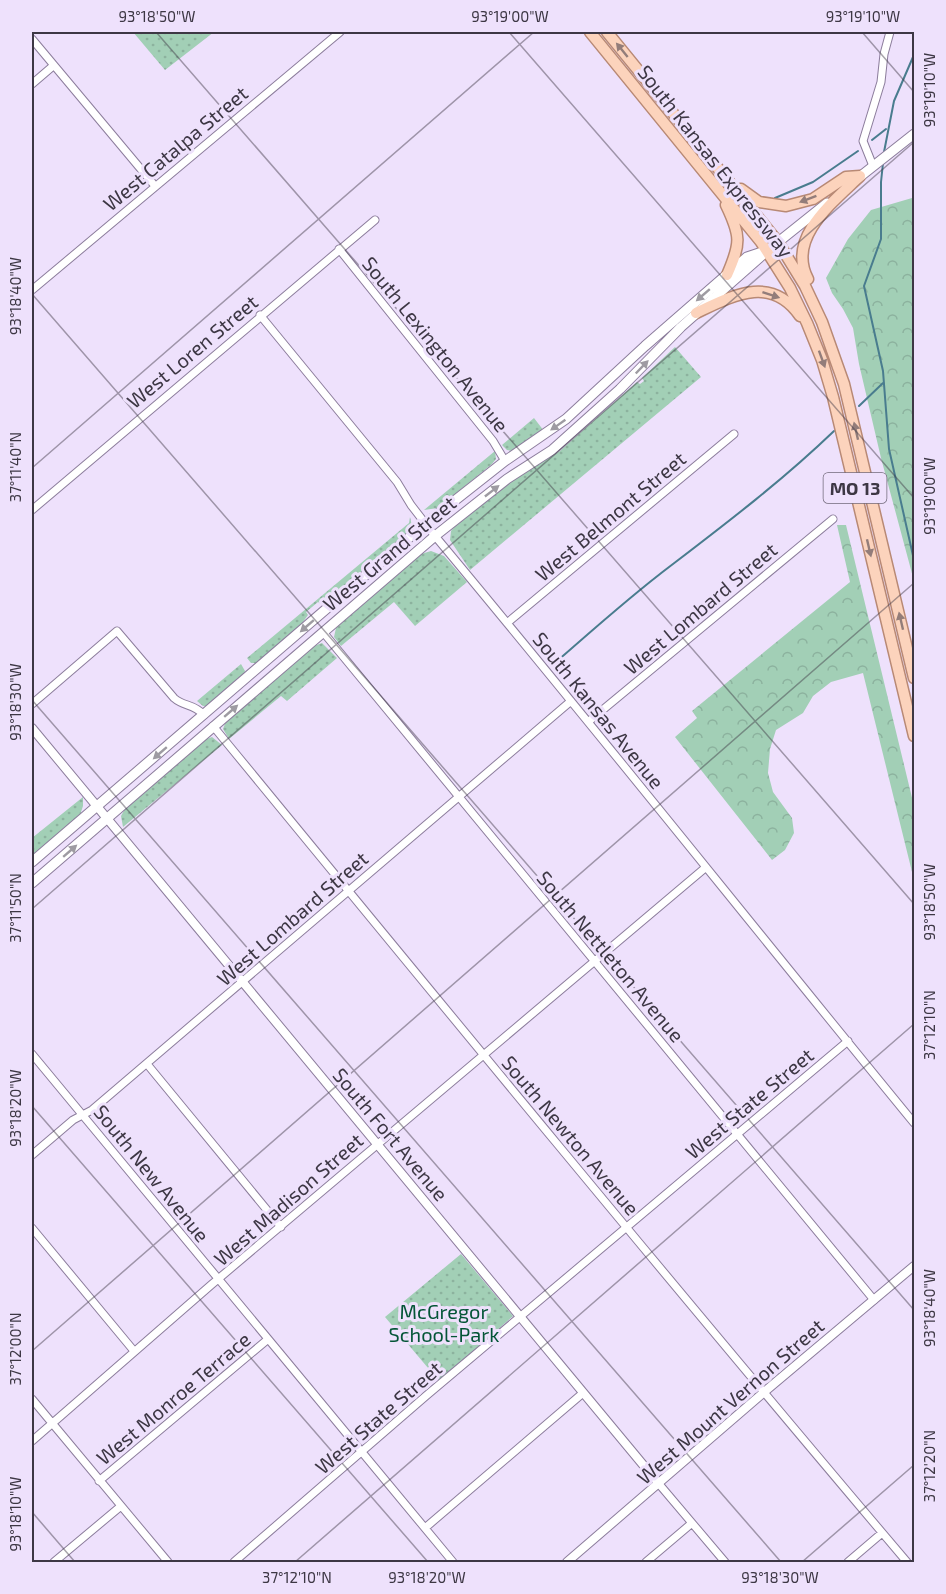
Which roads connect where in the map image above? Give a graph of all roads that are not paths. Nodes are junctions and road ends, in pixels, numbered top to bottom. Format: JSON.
{"nodes":[{"id":1,"x":340,"y":32,"type":"edge"},
{"id":2,"x":590,"y":32,"type":"edge"},
{"id":3,"x":607,"y":32,"type":"edge"},
{"id":4,"x":890,"y":32,"type":"edge"},
{"id":5,"x":32,"y":39,"type":"edge"},
{"id":6,"x":53,"y":66,"type":"junction"},
{"id":7,"x":32,"y":84,"type":"edge"},
{"id":8,"x":913,"y":135,"type":"edge"},
{"id":9,"x":875,"y":165,"type":"junction"},
{"id":10,"x":726,"y":176,"type":"junction"},
{"id":11,"x":860,"y":176,"type":"junction"},
{"id":12,"x":155,"y":186,"type":"junction"},
{"id":13,"x":719,"y":189,"type":"junction"},
{"id":14,"x":375,"y":219,"type":"dead end"},
{"id":15,"x":778,"y":242,"type":"junction"},
{"id":16,"x":339,"y":249,"type":"junction"},
{"id":17,"x":767,"y":251,"type":"junction"},
{"id":18,"x":727,"y":275,"type":"junction"},
{"id":19,"x":32,"y":290,"type":"edge"},
{"id":20,"x":696,"y":314,"type":"junction"},
{"id":21,"x":260,"y":315,"type":"junction"},
{"id":22,"x":822,"y":322,"type":"junction"},
{"id":23,"x":813,"y":335,"type":"junction"},
{"id":24,"x":734,"y":434,"type":"dead end"},
{"id":25,"x":505,"y":461,"type":"junction"},
{"id":26,"x":32,"y":510,"type":"edge"},
{"id":27,"x":833,"y":519,"type":"dead end"},
{"id":28,"x":425,"y":524,"type":"junction"},
{"id":29,"x":435,"y":536,"type":"junction"},
{"id":30,"x":507,"y":623,"type":"junction"},
{"id":31,"x":323,"y":632,"type":"junction"},
{"id":32,"x":915,"y":678,"type":"edge"},
{"id":33,"x":571,"y":701,"type":"junction"},
{"id":34,"x":32,"y":704,"type":"edge"},
{"id":35,"x":204,"y":715,"type":"junction"},
{"id":36,"x":588,"y":722,"type":"junction"},
{"id":37,"x":213,"y":726,"type":"junction"},
{"id":38,"x":32,"y":728,"type":"edge"},
{"id":39,"x":915,"y":736,"type":"edge"},
{"id":40,"x":458,"y":797,"type":"junction"},
{"id":41,"x":97,"y":807,"type":"junction"},
{"id":42,"x":107,"y":818,"type":"junction"},
{"id":43,"x":32,"y":862,"type":"edge"},
{"id":44,"x":705,"y":868,"type":"junction"},
{"id":45,"x":32,"y":883,"type":"edge"},
{"id":46,"x":348,"y":891,"type":"junction"},
{"id":47,"x":594,"y":961,"type":"junction"},
{"id":48,"x":243,"y":981,"type":"junction"},
{"id":49,"x":848,"y":1041,"type":"junction"},
{"id":50,"x":32,"y":1054,"type":"edge"},
{"id":51,"x":482,"y":1055,"type":"junction"},
{"id":52,"x":147,"y":1064,"type":"junction"},
{"id":53,"x":83,"y":1116,"type":"junction"},
{"id":54,"x":915,"y":1123,"type":"edge"},
{"id":55,"x":738,"y":1135,"type":"junction"},
{"id":56,"x":377,"y":1144,"type":"junction"},
{"id":57,"x":32,"y":1155,"type":"edge"},
{"id":58,"x":32,"y":1227,"type":"edge"},
{"id":59,"x":281,"y":1227,"type":"junction"},
{"id":60,"x":627,"y":1227,"type":"junction"},
{"id":61,"x":915,"y":1266,"type":"edge"},
{"id":62,"x":218,"y":1280,"type":"junction"},
{"id":63,"x":874,"y":1300,"type":"junction"},
{"id":64,"x":521,"y":1318,"type":"junction"},
{"id":65,"x":267,"y":1340,"type":"junction"},
{"id":66,"x":134,"y":1351,"type":"junction"},
{"id":67,"x":583,"y":1393,"type":"junction"},
{"id":68,"x":763,"y":1393,"type":"junction"},
{"id":69,"x":32,"y":1398,"type":"edge"},
{"id":70,"x":52,"y":1423,"type":"junction"},
{"id":71,"x":32,"y":1441,"type":"edge"},
{"id":72,"x":360,"y":1452,"type":"junction"},
{"id":73,"x":99,"y":1481,"type":"junction"},
{"id":74,"x":658,"y":1484,"type":"junction"},
{"id":75,"x":121,"y":1506,"type":"junction"},
{"id":76,"x":692,"y":1523,"type":"junction"},
{"id":77,"x":425,"y":1528,"type":"junction"},
{"id":78,"x":882,"y":1533,"type":"junction"},
{"id":79,"x":54,"y":1563,"type":"edge"},
{"id":80,"x":168,"y":1563,"type":"edge"},
{"id":81,"x":234,"y":1563,"type":"edge"},
{"id":82,"x":453,"y":1563,"type":"edge"},
{"id":83,"x":567,"y":1563,"type":"edge"},
{"id":84,"x":646,"y":1563,"type":"edge"},
{"id":85,"x":725,"y":1563,"type":"edge"},
{"id":86,"x":848,"y":1563,"type":"edge"},
{"id":87,"x":907,"y":1563,"type":"edge"}],
"edges":[{"from":1,"to":12,"type":"street","name":"West Catalpa Street"},
{"from":2,"to":13,"type":"main road","name":"South Kansas Expressway","number":"MO 13"},
{"from":10,"to":3,"type":"main road","name":"South Kansas Expressway","number":"MO 13","one_way":true},
{"from":4,"to":9,"type":"street"},
{"from":5,"to":6,"type":"street"},
{"from":6,"to":7,"type":"street"},
{"from":6,"to":12,"type":"street"},
{"from":8,"to":9,"type":"main road","name":"West Grand Street"},
{"from":9,"to":11,"type":"main road","name":"West Grand Street"},
{"from":11,"to":10,"type":"main road","one_way":true},
{"from":10,"to":15,"type":"main road","name":"South Kansas Expressway","number":"MO 13"},
{"from":11,"to":15,"type":"main road","name":"West Grand Street"},
{"from":11,"to":22,"type":"main road"},
{"from":12,"to":19,"type":"street","name":"West Catalpa Street"},
{"from":13,"to":17,"type":"main road","name":"South Kansas Expressway","number":"MO 13"},
{"from":13,"to":18,"type":"main road"},
{"from":14,"to":16,"type":"street","name":"West Loren Street"},
{"from":15,"to":17,"type":"main road","name":"West Grand Street"},
{"from":15,"to":22,"type":"main road","name":"South Kansas Expressway","number":"MO 13"},
{"from":16,"to":21,"type":"street","name":"West Loren Street"},
{"from":16,"to":25,"type":"street","name":"South Lexington Avenue"},
{"from":17,"to":18,"type":"main road","name":"West Grand Street"},
{"from":17,"to":20,"type":"main road","name":"West Grand Street"},
{"from":17,"to":23,"type":"main road","name":"South Kansas Expressway","number":"MO 13"},
{"from":18,"to":25,"type":"main road","name":"West Grand Street","one_way":true},
{"from":20,"to":23,"type":"main road","one_way":true},
{"from":29,"to":20,"type":"main road","name":"West Grand Street","one_way":true},
{"from":21,"to":26,"type":"street","name":"West Loren Street"},
{"from":21,"to":28,"type":"street","name":"South Kansas Avenue"},
{"from":32,"to":22,"type":"main road","name":"South Kansas Expressway","number":"MO 13","one_way":true},
{"from":23,"to":39,"type":"main road","name":"South Kansas Expressway","number":"MO 13","one_way":true},
{"from":24,"to":30,"type":"street","name":"West Belmont Street"},
{"from":25,"to":28,"type":"main road","name":"West Grand Street"},
{"from":27,"to":36,"type":"street","name":"West Lombard Street"},
{"from":28,"to":29,"type":"street","name":"South Kansas Avenue"},
{"from":28,"to":35,"type":"main road","name":"West Grand Street","one_way":true},
{"from":29,"to":30,"type":"street","name":"South Kansas Avenue"},
{"from":29,"to":31,"type":"main road","name":"West Grand Street"},
{"from":30,"to":33,"type":"street","name":"South Kansas Avenue"},
{"from":37,"to":31,"type":"main road","name":"West Grand Street","one_way":true},
{"from":31,"to":40,"type":"street","name":"South Nettleton Avenue"},
{"from":33,"to":36,"type":"street","name":"South Kansas Avenue"},
{"from":33,"to":40,"type":"street","name":"West Lombard Street"},
{"from":34,"to":35,"type":"street"},
{"from":35,"to":41,"type":"main road","name":"West Grand Street","one_way":true},
{"from":36,"to":44,"type":"street","name":"South Kansas Avenue"},
{"from":37,"to":42,"type":"main road","name":"West Grand Street"},
{"from":37,"to":46,"type":"street","name":"South Newton Avenue"},
{"from":38,"to":41,"type":"street","name":"South Fort Avenue"},
{"from":40,"to":46,"type":"street","name":"West Lombard Street"},
{"from":40,"to":47,"type":"street","name":"South Nettleton Avenue"},
{"from":41,"to":42,"type":"street","name":"South Fort Avenue"},
{"from":41,"to":43,"type":"main road","name":"West Grand Street"},
{"from":45,"to":42,"type":"main road","name":"West Grand Street","one_way":true},
{"from":42,"to":48,"type":"street","name":"South Fort Avenue"},
{"from":44,"to":47,"type":"street","name":"West Madison Street"},
{"from":44,"to":49,"type":"street","name":"South Kansas Avenue"},
{"from":46,"to":48,"type":"street","name":"West Lombard Street"},
{"from":46,"to":51,"type":"street","name":"South Newton Avenue"},
{"from":47,"to":51,"type":"street","name":"West Madison Street"},
{"from":47,"to":55,"type":"street","name":"South Nettleton Avenue"},
{"from":48,"to":52,"type":"street","name":"West Lombard Street"},
{"from":48,"to":56,"type":"street","name":"South Fort Avenue"},
{"from":49,"to":54,"type":"street","name":"South Kansas Avenue"},
{"from":49,"to":55,"type":"street","name":"West State Street"},
{"from":50,"to":53,"type":"street","name":"South New Avenue"},
{"from":51,"to":56,"type":"street","name":"West Madison Street"},
{"from":51,"to":60,"type":"street","name":"South Newton Avenue"},
{"from":52,"to":53,"type":"street","name":"West Lombard Street"},
{"from":52,"to":59,"type":"street"},
{"from":53,"to":57,"type":"street","name":"West Lombard Street"},
{"from":53,"to":62,"type":"street","name":"South New Avenue"},
{"from":55,"to":60,"type":"street","name":"West State Street"},
{"from":55,"to":63,"type":"street","name":"South Nettleton Avenue"},
{"from":56,"to":59,"type":"street","name":"West Madison Street"},
{"from":56,"to":64,"type":"street","name":"South Fort Avenue"},
{"from":58,"to":66,"type":"street"},
{"from":59,"to":62,"type":"street","name":"West Madison Street"},
{"from":60,"to":64,"type":"street","name":"West State Street"},
{"from":60,"to":68,"type":"street","name":"South Newton Avenue"},
{"from":61,"to":63,"type":"street","name":"West Mount Vernon Street"},
{"from":62,"to":65,"type":"street","name":"South New Avenue"},
{"from":62,"to":66,"type":"street","name":"West Madison Street"},
{"from":63,"to":68,"type":"street","name":"West Mount Vernon Street"},
{"from":64,"to":67,"type":"street","name":"South Fort Avenue"},
{"from":64,"to":72,"type":"street","name":"West State Street"},
{"from":65,"to":72,"type":"street","name":"South New Avenue"},
{"from":65,"to":73,"type":"street","name":"West Monroe Terrace"},
{"from":66,"to":70,"type":"street","name":"West Madison Street"},
{"from":67,"to":74,"type":"street","name":"South Fort Avenue"},
{"from":67,"to":77,"type":"street"},
{"from":68,"to":74,"type":"street","name":"West Mount Vernon Street"},
{"from":68,"to":78,"type":"street","name":"South Newton Avenue"},
{"from":69,"to":70,"type":"street"},
{"from":70,"to":71,"type":"street","name":"West Madison Street"},
{"from":70,"to":73,"type":"street"},
{"from":72,"to":77,"type":"street","name":"South New Avenue"},
{"from":72,"to":81,"type":"street","name":"West State Street"},
{"from":73,"to":75,"type":"street"},
{"from":74,"to":76,"type":"street","name":"South Fort Avenue"},
{"from":74,"to":83,"type":"street","name":"West Mount Vernon Street"},
{"from":75,"to":79,"type":"street"},
{"from":75,"to":80,"type":"street"},
{"from":76,"to":84,"type":"street"},
{"from":76,"to":85,"type":"street","name":"South Fort Avenue"},
{"from":77,"to":82,"type":"street","name":"South New Avenue"},
{"from":78,"to":86,"type":"street"},
{"from":78,"to":87,"type":"street","name":"South Newton Avenue"}]}
